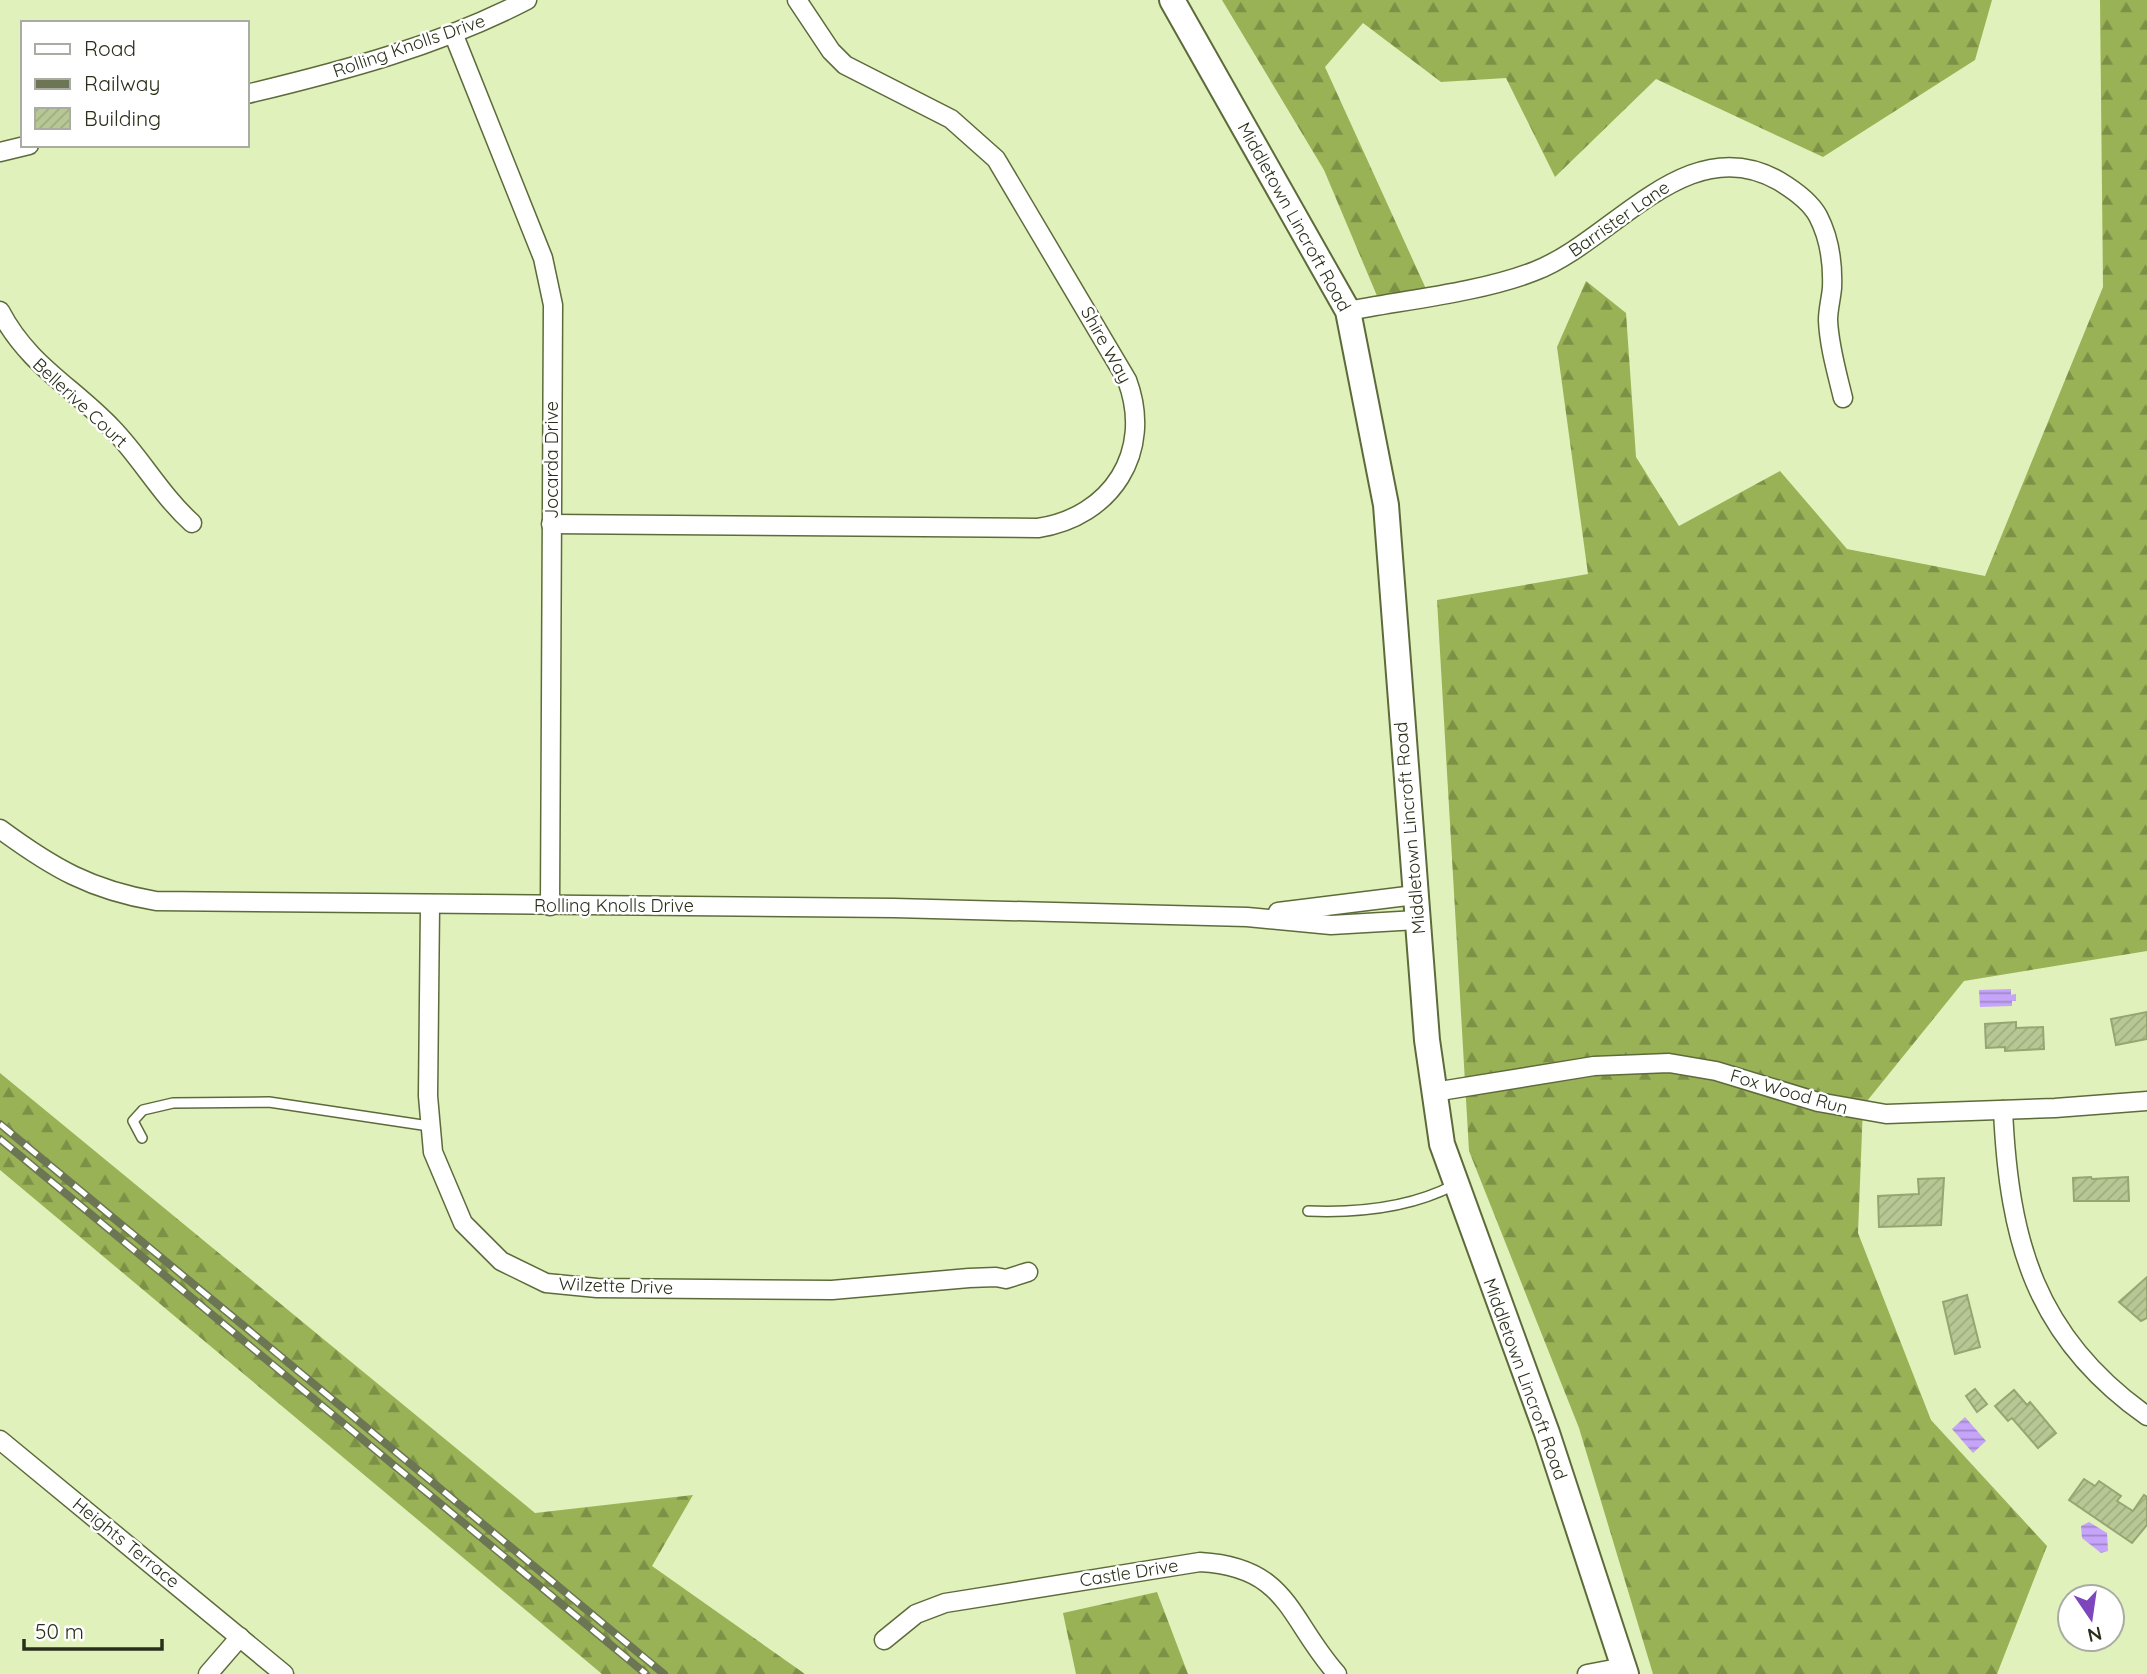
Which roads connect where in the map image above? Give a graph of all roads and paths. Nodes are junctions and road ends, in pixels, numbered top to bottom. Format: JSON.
{"nodes":[{"id":1,"x":527,"y":0,"type":"edge"},
{"id":2,"x":797,"y":0,"type":"edge"},
{"id":3,"x":1172,"y":0,"type":"edge"},
{"id":4,"x":453,"y":33,"type":"junction"},
{"id":5,"x":248,"y":94,"type":"edge"},
{"id":6,"x":21,"y":147,"type":"edge"},
{"id":7,"x":0,"y":152,"type":"edge"},
{"id":8,"x":0,"y":311,"type":"edge"},
{"id":9,"x":1348,"y":311,"type":"junction"},
{"id":10,"x":1843,"y":398,"type":"dead end"},
{"id":11,"x":192,"y":523,"type":"dead end"},
{"id":12,"x":551,"y":524,"type":"junction"},
{"id":13,"x":0,"y":829,"type":"edge"},
{"id":14,"x":1415,"y":895,"type":"junction"},
{"id":15,"x":430,"y":906,"type":"junction"},
{"id":16,"x":550,"y":906,"type":"junction"},
{"id":17,"x":1247,"y":917,"type":"junction"},
{"id":18,"x":1417,"y":920,"type":"junction"},
{"id":19,"x":1434,"y":1092,"type":"junction"},
{"id":20,"x":2147,"y":1101,"type":"edge"},
{"id":21,"x":2003,"y":1110,"type":"junction"},
{"id":22,"x":429,"y":1126,"type":"junction"},
{"id":23,"x":142,"y":1138,"type":"dead end"},
{"id":24,"x":1455,"y":1184,"type":"junction"},
{"id":25,"x":1308,"y":1211,"type":"dead end"},
{"id":26,"x":1028,"y":1272,"type":"dead end"},
{"id":27,"x":2147,"y":1416,"type":"edge"},
{"id":28,"x":0,"y":1440,"type":"edge"},
{"id":29,"x":240,"y":1637,"type":"junction"},
{"id":30,"x":884,"y":1640,"type":"dead end"},
{"id":31,"x":1625,"y":1670,"type":"edge"},
{"id":32,"x":208,"y":1674,"type":"edge"},
{"id":33,"x":284,"y":1674,"type":"edge"},
{"id":34,"x":1336,"y":1674,"type":"edge"},
{"id":35,"x":1587,"y":1674,"type":"edge"}],
"edges":[{"from":1,"to":4,"type":"street","name":"Rolling Knolls Drive"},
{"from":2,"to":12,"type":"street","name":"Shire Way"},
{"from":3,"to":9,"type":"main road","name":"Middletown Lincroft Road"},
{"from":4,"to":5,"type":"street","name":"Rolling Knolls Drive"},
{"from":4,"to":12,"type":"street","name":"Jocarda Drive"},
{"from":6,"to":7,"type":"street"},
{"from":8,"to":11,"type":"street","name":"Bellerive Court"},
{"from":9,"to":10,"type":"street","name":"Barrister Lane"},
{"from":9,"to":14,"type":"main road","name":"Middletown Lincroft Road"},
{"from":12,"to":16,"type":"street","name":"Jocarda Drive"},
{"from":13,"to":15,"type":"street","name":"Rolling Knolls Drive"},
{"from":14,"to":17,"type":"street","name":"Rolling Knolls Drive"},
{"from":14,"to":18,"type":"main road","name":"Middletown Lincroft Road"},
{"from":15,"to":16,"type":"street","name":"Rolling Knolls Drive"},
{"from":15,"to":22,"type":"street","name":"Wilzette Drive"},
{"from":16,"to":17,"type":"street","name":"Rolling Knolls Drive"},
{"from":17,"to":18,"type":"street","name":"Rolling Knolls Drive"},
{"from":18,"to":19,"type":"main road","name":"Middletown Lincroft Road"},
{"from":19,"to":21,"type":"street","name":"Fox Wood Run"},
{"from":19,"to":24,"type":"main road","name":"Middletown Lincroft Road"},
{"from":20,"to":21,"type":"street","name":"Fox Wood Run"},
{"from":21,"to":27,"type":"street"},
{"from":22,"to":23,"type":"lane"},
{"from":22,"to":26,"type":"street","name":"Wilzette Drive"},
{"from":24,"to":25,"type":"lane"},
{"from":24,"to":31,"type":"main road","name":"Middletown Lincroft Road"},
{"from":28,"to":29,"type":"street","name":"Heights Terrace"},
{"from":29,"to":32,"type":"street"},
{"from":29,"to":33,"type":"street","name":"Heights Terrace"},
{"from":30,"to":34,"type":"street","name":"Castle Drive"},
{"from":31,"to":35,"type":"street"}]}
